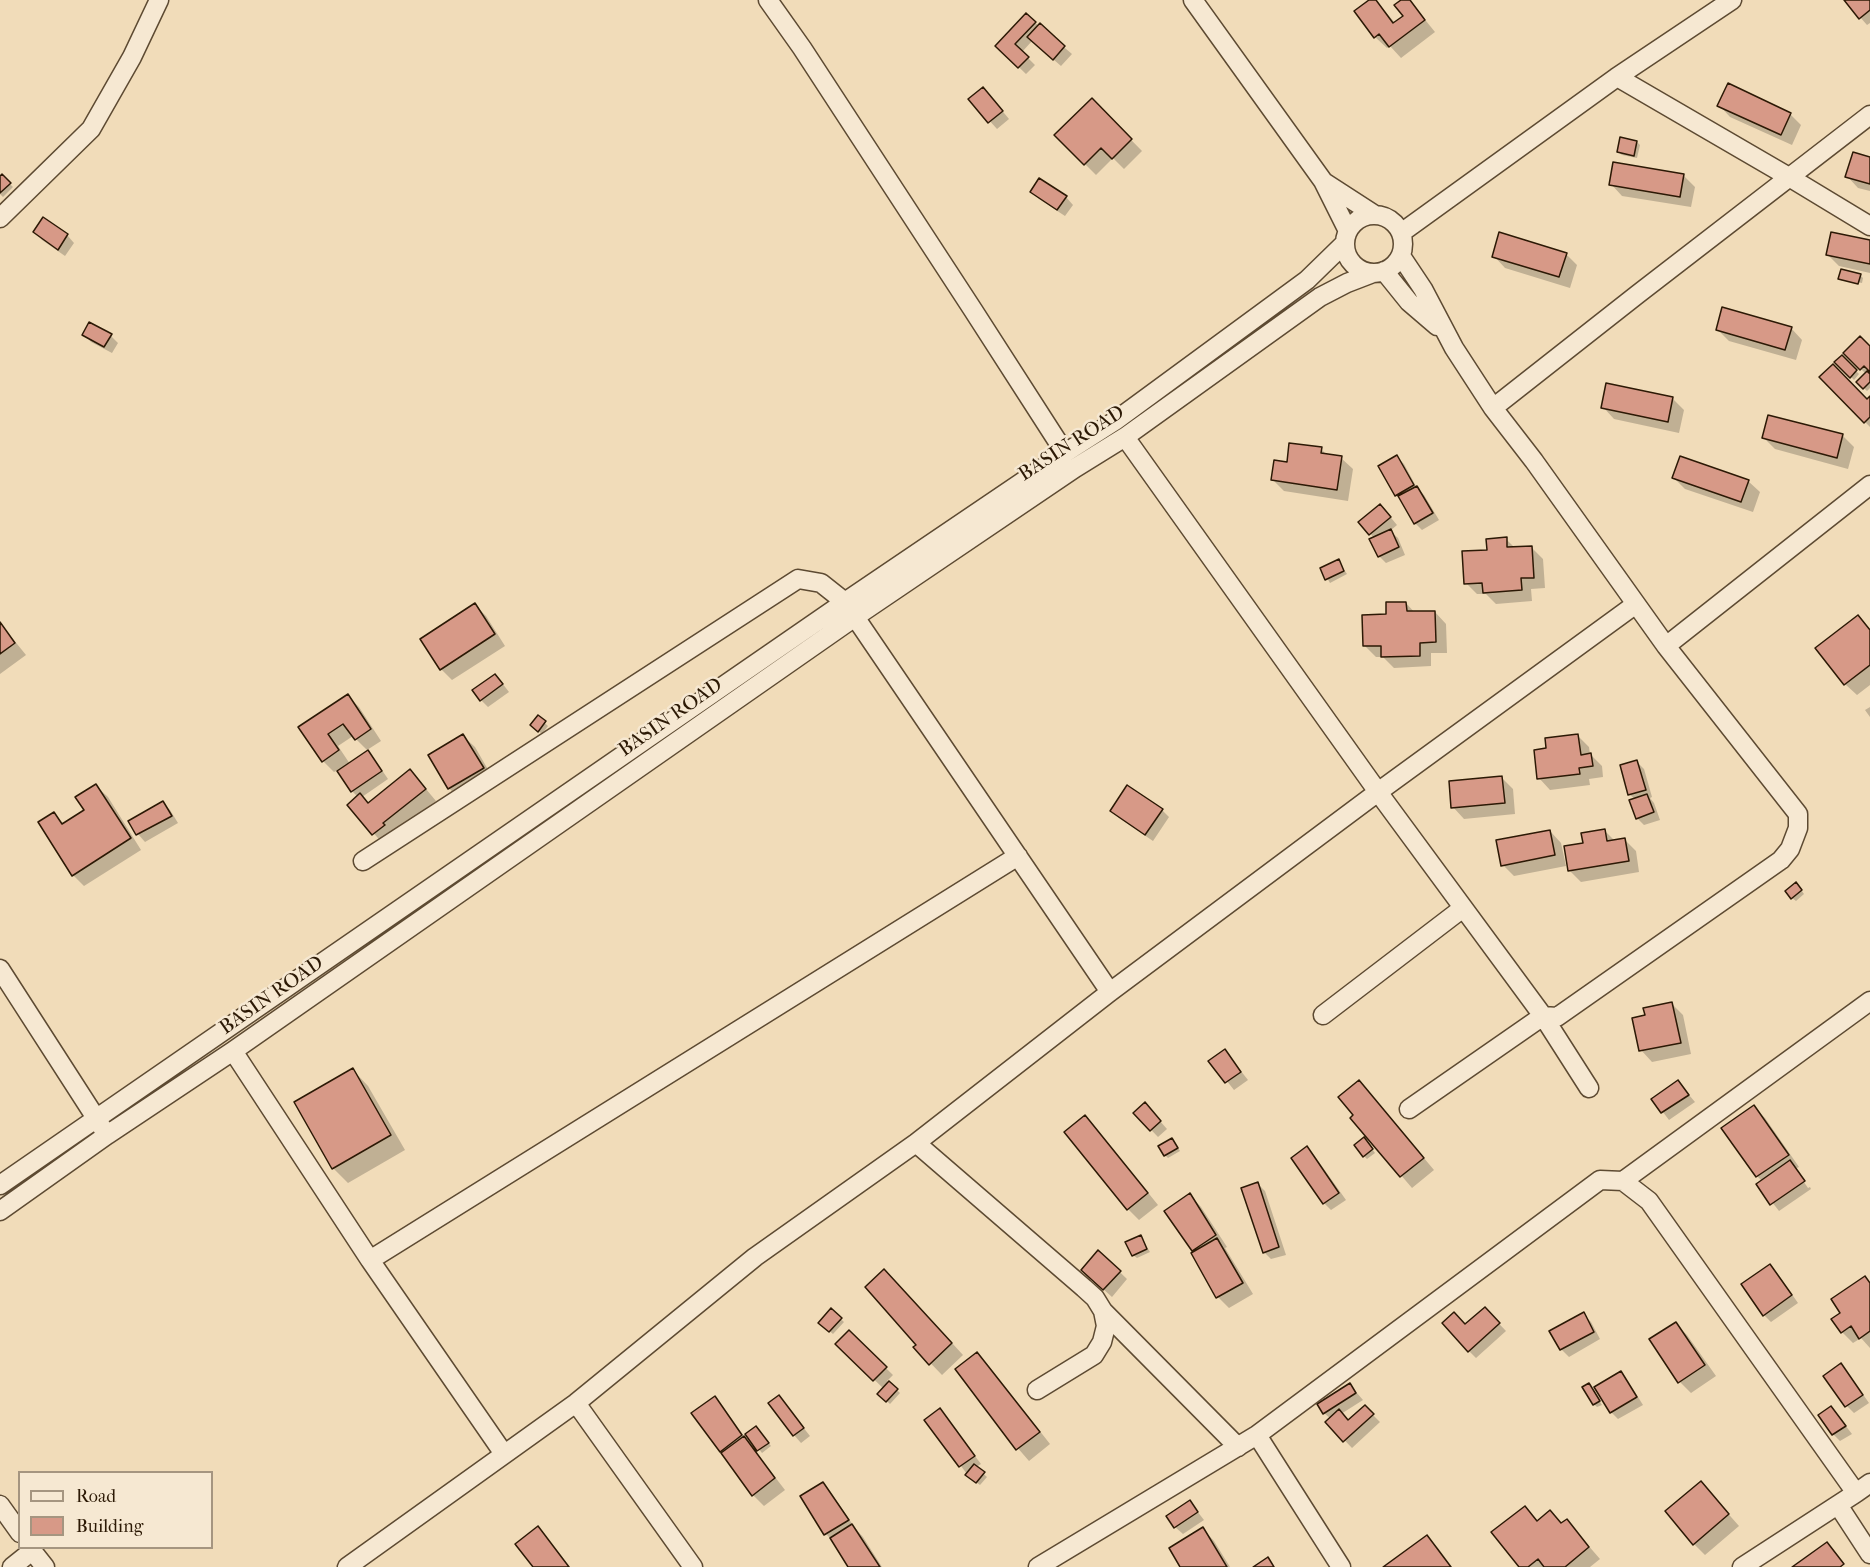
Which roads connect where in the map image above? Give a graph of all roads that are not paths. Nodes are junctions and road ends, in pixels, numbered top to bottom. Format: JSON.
{"nodes":[{"id":1,"x":159,"y":0,"type":"edge"},
{"id":2,"x":768,"y":0,"type":"edge"},
{"id":3,"x":1193,"y":0,"type":"edge"},
{"id":4,"x":1732,"y":0,"type":"edge"},
{"id":5,"x":1617,"y":77,"type":"junction"},
{"id":6,"x":1870,"y":116,"type":"edge"},
{"id":7,"x":1789,"y":177,"type":"junction"},
{"id":8,"x":1323,"y":181,"type":"junction"},
{"id":9,"x":1375,"y":215,"type":"junction"},
{"id":10,"x":0,"y":218,"type":"edge"},
{"id":11,"x":1870,"y":226,"type":"edge"},
{"id":12,"x":1401,"y":233,"type":"junction"},
{"id":13,"x":1346,"y":237,"type":"junction"},
{"id":14,"x":1401,"y":256,"type":"junction"},
{"id":15,"x":1379,"y":272,"type":"junction"},
{"id":16,"x":1446,"y":333,"type":"junction"},
{"id":17,"x":1493,"y":408,"type":"junction"},
{"id":18,"x":1125,"y":437,"type":"junction"},
{"id":19,"x":1065,"y":453,"type":"junction"},
{"id":20,"x":1870,"y":485,"type":"edge"},
{"id":21,"x":845,"y":602,"type":"junction"},
{"id":22,"x":1636,"y":604,"type":"junction"},
{"id":23,"x":855,"y":617,"type":"junction"},
{"id":24,"x":1666,"y":646,"type":"junction"},
{"id":25,"x":609,"y":765,"type":"junction"},
{"id":26,"x":621,"y":781,"type":"junction"},
{"id":27,"x":1378,"y":792,"type":"junction"},
{"id":28,"x":1018,"y":856,"type":"junction"},
{"id":29,"x":363,"y":861,"type":"dead end"},
{"id":30,"x":1463,"y":908,"type":"junction"},
{"id":31,"x":0,"y":969,"type":"edge"},
{"id":32,"x":1110,"y":992,"type":"junction"},
{"id":33,"x":1870,"y":1001,"type":"edge"},
{"id":34,"x":1323,"y":1015,"type":"dead end"},
{"id":35,"x":1543,"y":1016,"type":"junction"},
{"id":36,"x":233,"y":1051,"type":"junction"},
{"id":37,"x":1589,"y":1088,"type":"dead end"},
{"id":38,"x":1409,"y":1109,"type":"dead end"},
{"id":39,"x":97,"y":1120,"type":"junction"},
{"id":40,"x":108,"y":1135,"type":"junction"},
{"id":41,"x":916,"y":1143,"type":"junction"},
{"id":42,"x":1623,"y":1181,"type":"junction"},
{"id":43,"x":0,"y":1185,"type":"edge"},
{"id":44,"x":0,"y":1211,"type":"edge"},
{"id":45,"x":370,"y":1260,"type":"junction"},
{"id":46,"x":1103,"y":1311,"type":"junction"},
{"id":47,"x":1037,"y":1390,"type":"dead end"},
{"id":48,"x":576,"y":1403,"type":"junction"},
{"id":49,"x":1257,"y":1435,"type":"junction"},
{"id":50,"x":1238,"y":1447,"type":"junction"},
{"id":51,"x":504,"y":1454,"type":"junction"},
{"id":52,"x":1863,"y":1488,"type":"edge"},
{"id":53,"x":0,"y":1505,"type":"edge"},
{"id":54,"x":1838,"y":1505,"type":"junction"},
{"id":55,"x":18,"y":1530,"type":"edge"},
{"id":56,"x":31,"y":1549,"type":"edge"},
{"id":57,"x":1870,"y":1554,"type":"edge"},
{"id":58,"x":12,"y":1567,"type":"edge"},
{"id":59,"x":45,"y":1567,"type":"edge"},
{"id":60,"x":347,"y":1567,"type":"edge"},
{"id":61,"x":693,"y":1567,"type":"edge"},
{"id":62,"x":1038,"y":1567,"type":"edge"},
{"id":63,"x":1341,"y":1567,"type":"edge"},
{"id":64,"x":1742,"y":1567,"type":"edge"}],
"edges":[{"from":1,"to":10,"type":"street"},
{"from":2,"to":19,"type":"street"},
{"from":3,"to":8,"type":"street"},
{"from":4,"to":5,"type":"street"},
{"from":5,"to":7,"type":"street"},
{"from":5,"to":12,"type":"street"},
{"from":6,"to":7,"type":"street"},
{"from":7,"to":11,"type":"street"},
{"from":7,"to":17,"type":"street"},
{"from":8,"to":9,"type":"street"},
{"from":8,"to":13,"type":"street"},
{"from":9,"to":12,"type":"street"},
{"from":9,"to":13,"type":"street"},
{"from":12,"to":14,"type":"street"},
{"from":13,"to":15,"type":"street"},
{"from":13,"to":19,"type":"street","name":"BASIN ROAD"},
{"from":14,"to":15,"type":"street"},
{"from":14,"to":16,"type":"street"},
{"from":15,"to":16,"type":"street"},
{"from":15,"to":18,"type":"street","name":"BASIN ROAD"},
{"from":16,"to":17,"type":"street"},
{"from":17,"to":22,"type":"street"},
{"from":18,"to":23,"type":"street","name":"BASIN ROAD"},
{"from":18,"to":27,"type":"street"},
{"from":19,"to":21,"type":"street","name":"BASIN ROAD"},
{"from":20,"to":24,"type":"street"},
{"from":21,"to":25,"type":"street","name":"BASIN ROAD"},
{"from":21,"to":29,"type":"street"},
{"from":22,"to":24,"type":"street"},
{"from":22,"to":27,"type":"street"},
{"from":23,"to":26,"type":"street","name":"BASIN ROAD"},
{"from":23,"to":28,"type":"street"},
{"from":24,"to":35,"type":"street"},
{"from":25,"to":26,"type":"street"},
{"from":25,"to":39,"type":"street","name":"BASIN ROAD"},
{"from":26,"to":36,"type":"street","name":"BASIN ROAD"},
{"from":27,"to":30,"type":"street"},
{"from":27,"to":32,"type":"street"},
{"from":28,"to":32,"type":"street"},
{"from":28,"to":45,"type":"street"},
{"from":30,"to":34,"type":"street"},
{"from":30,"to":35,"type":"street"},
{"from":31,"to":39,"type":"street"},
{"from":32,"to":41,"type":"street"},
{"from":33,"to":42,"type":"street"},
{"from":35,"to":37,"type":"street"},
{"from":35,"to":38,"type":"street"},
{"from":36,"to":40,"type":"street","name":"BASIN ROAD"},
{"from":36,"to":45,"type":"street"},
{"from":39,"to":40,"type":"street"},
{"from":39,"to":43,"type":"street","name":"BASIN ROAD"},
{"from":40,"to":44,"type":"street","name":"BASIN ROAD"},
{"from":41,"to":46,"type":"street"},
{"from":41,"to":48,"type":"street"},
{"from":42,"to":49,"type":"street"},
{"from":42,"to":52,"type":"street"},
{"from":45,"to":51,"type":"street"},
{"from":46,"to":47,"type":"street"},
{"from":46,"to":50,"type":"street"},
{"from":48,"to":51,"type":"street"},
{"from":48,"to":61,"type":"street"},
{"from":49,"to":50,"type":"street"},
{"from":49,"to":63,"type":"street"},
{"from":50,"to":62,"type":"street"},
{"from":51,"to":60,"type":"street"},
{"from":52,"to":54,"type":"street"},
{"from":53,"to":55,"type":"street"},
{"from":54,"to":57,"type":"street"},
{"from":54,"to":64,"type":"street"},
{"from":56,"to":58,"type":"street"},
{"from":56,"to":59,"type":"street"}]}
